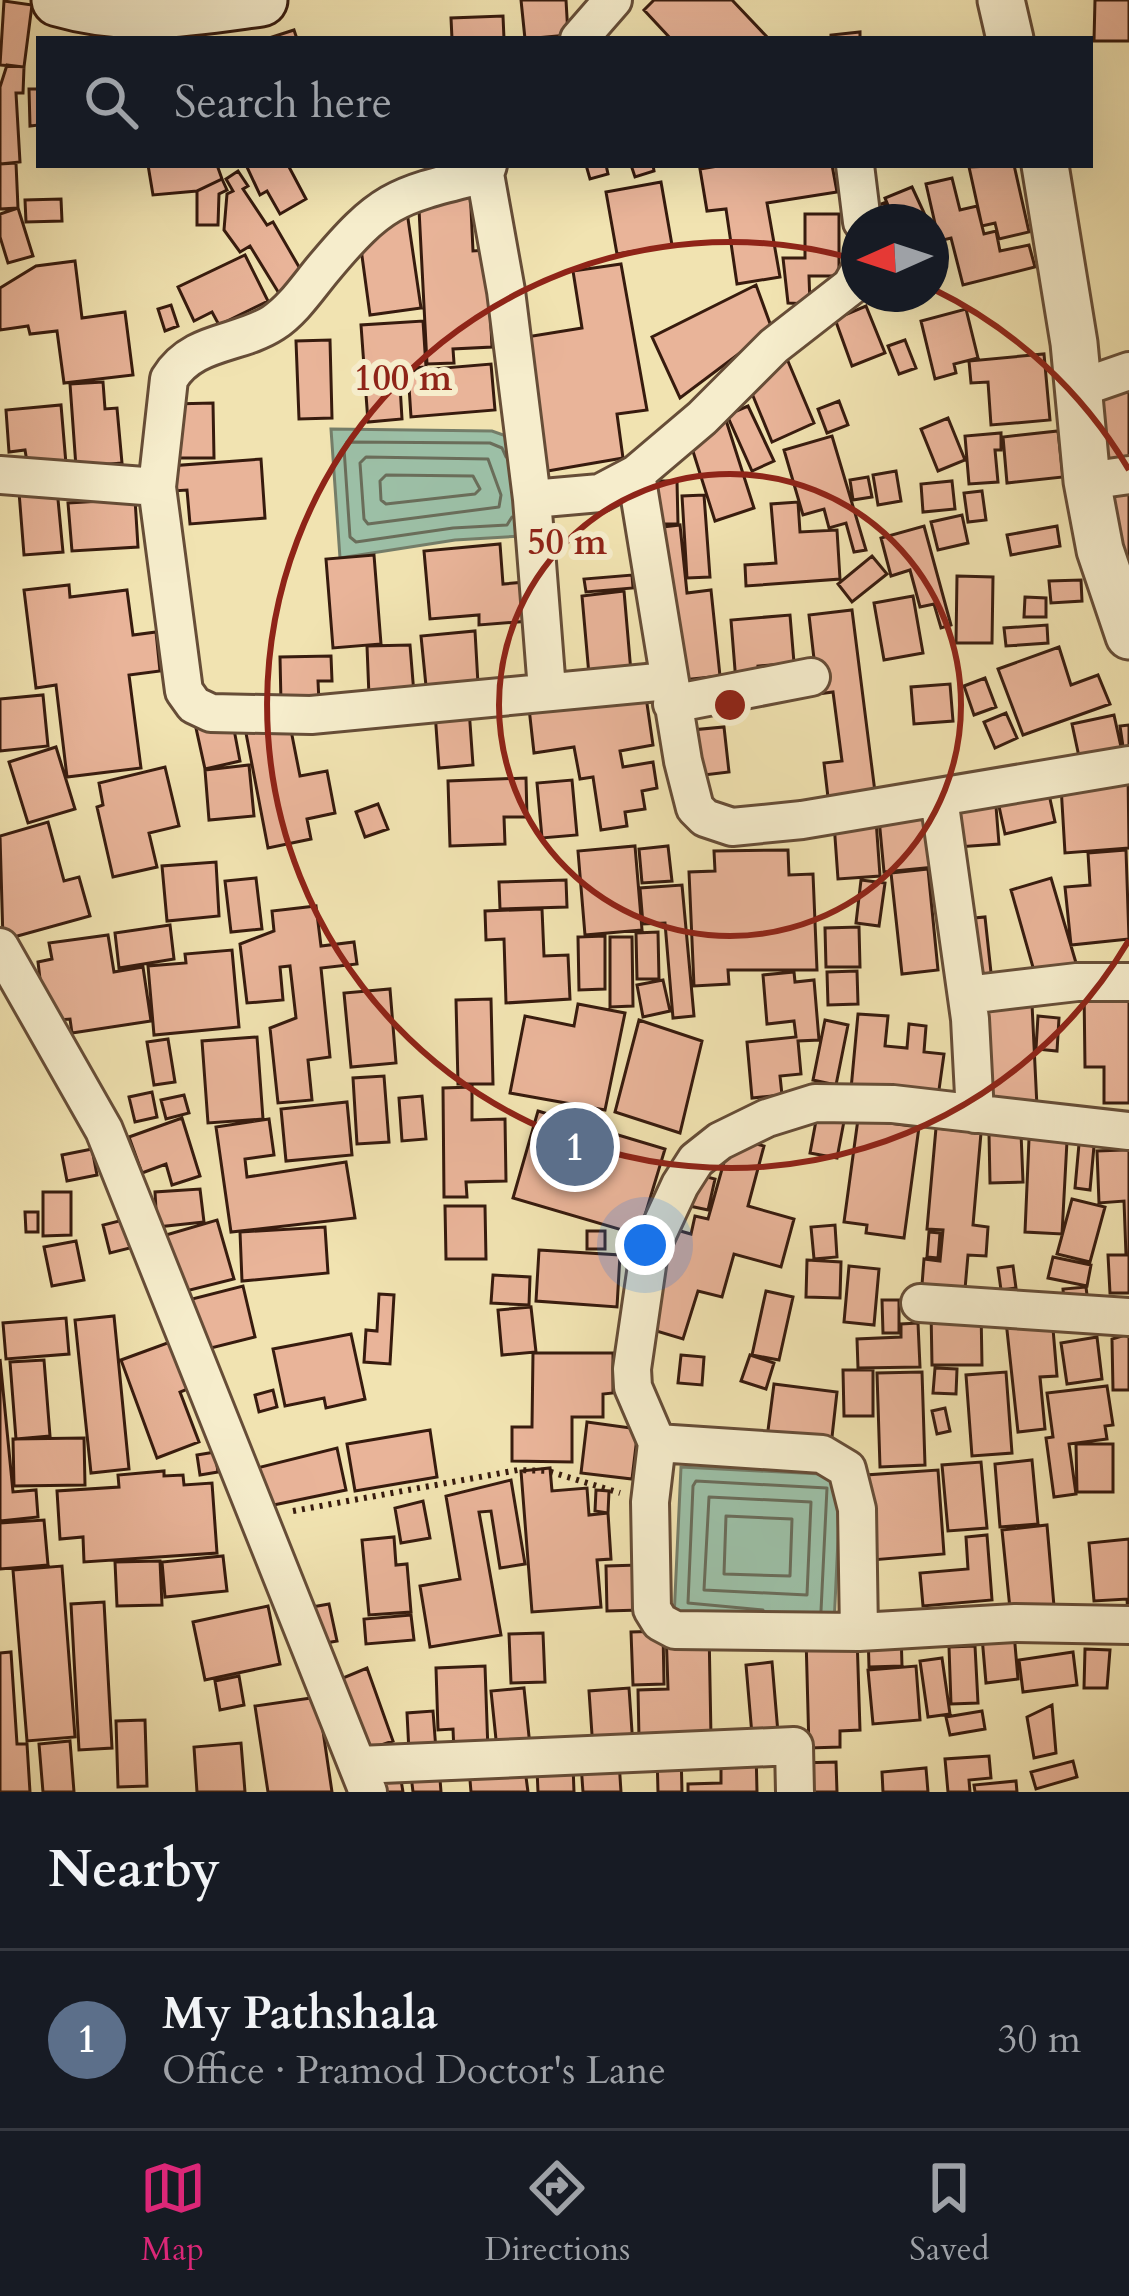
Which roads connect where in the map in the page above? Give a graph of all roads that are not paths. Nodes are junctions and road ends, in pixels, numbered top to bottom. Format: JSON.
{"nodes":[{"id":1,"x":58,"y":0,"type":"edge"},
{"id":2,"x":261,"y":0,"type":"edge"},
{"id":3,"x":613,"y":0,"type":"edge"},
{"id":4,"x":1000,"y":0,"type":"edge"},
{"id":5,"x":582,"y":36,"type":"edge"},
{"id":6,"x":1009,"y":36,"type":"edge"},
{"id":7,"x":855,"y":168,"type":"edge"},
{"id":8,"x":1045,"y":168,"type":"edge"},
{"id":9,"x":487,"y":170,"type":"edge"},
{"id":10,"x":860,"y":204,"type":"edge"},
{"id":11,"x":841,"y":294,"type":"edge"},
{"id":12,"x":1129,"y":371,"type":"edge"},
{"id":13,"x":1080,"y":388,"type":"junction"},
{"id":14,"x":636,"y":474,"type":"junction"},
{"id":15,"x":0,"y":475,"type":"edge"},
{"id":16,"x":1108,"y":478,"type":"edge"},
{"id":17,"x":157,"y":487,"type":"junction"},
{"id":18,"x":532,"y":499,"type":"junction"},
{"id":19,"x":1129,"y":636,"type":"edge"},
{"id":20,"x":811,"y":677,"type":"dead end"},
{"id":21,"x":547,"y":690,"type":"junction"},
{"id":22,"x":670,"y":692,"type":"junction"},
{"id":23,"x":1129,"y":765,"type":"edge"},
{"id":24,"x":939,"y":798,"type":"junction"},
{"id":25,"x":0,"y":947,"type":"edge"},
{"id":26,"x":1129,"y":982,"type":"edge"},
{"id":27,"x":967,"y":995,"type":"junction"},
{"id":28,"x":975,"y":1114,"type":"junction"},
{"id":29,"x":1129,"y":1131,"type":"edge"},
{"id":30,"x":920,"y":1303,"type":"dead end"},
{"id":31,"x":1129,"y":1317,"type":"edge"},
{"id":32,"x":658,"y":1443,"type":"junction"},
{"id":33,"x":1129,"y":1625,"type":"edge"},
{"id":34,"x":859,"y":1632,"type":"junction"},
{"id":35,"x":364,"y":1778,"type":"edge"},
{"id":36,"x":795,"y":1792,"type":"edge"}],
"edges":[{"from":1,"to":2,"type":"main road"},
{"from":3,"to":5,"type":"street"},
{"from":4,"to":6,"type":"street"},
{"from":7,"to":10,"type":"street"},
{"from":8,"to":13,"type":"street"},
{"from":9,"to":17,"type":"street"},
{"from":9,"to":18,"type":"street"},
{"from":11,"to":14,"type":"street"},
{"from":12,"to":13,"type":"street"},
{"from":13,"to":16,"type":"street"},
{"from":14,"to":18,"type":"street"},
{"from":14,"to":22,"type":"street"},
{"from":15,"to":17,"type":"street"},
{"from":16,"to":19,"type":"street"},
{"from":17,"to":21,"type":"street"},
{"from":18,"to":21,"type":"street"},
{"from":20,"to":22,"type":"street"},
{"from":21,"to":22,"type":"street"},
{"from":22,"to":24,"type":"street"},
{"from":23,"to":24,"type":"street"},
{"from":24,"to":27,"type":"street"},
{"from":25,"to":35,"type":"street"},
{"from":26,"to":27,"type":"street"},
{"from":27,"to":28,"type":"street"},
{"from":28,"to":29,"type":"street"},
{"from":28,"to":32,"type":"street"},
{"from":30,"to":31,"type":"street"},
{"from":32,"to":34,"type":"street"},
{"from":32,"to":34,"type":"street"},
{"from":33,"to":34,"type":"street"},
{"from":35,"to":36,"type":"street"}]}
